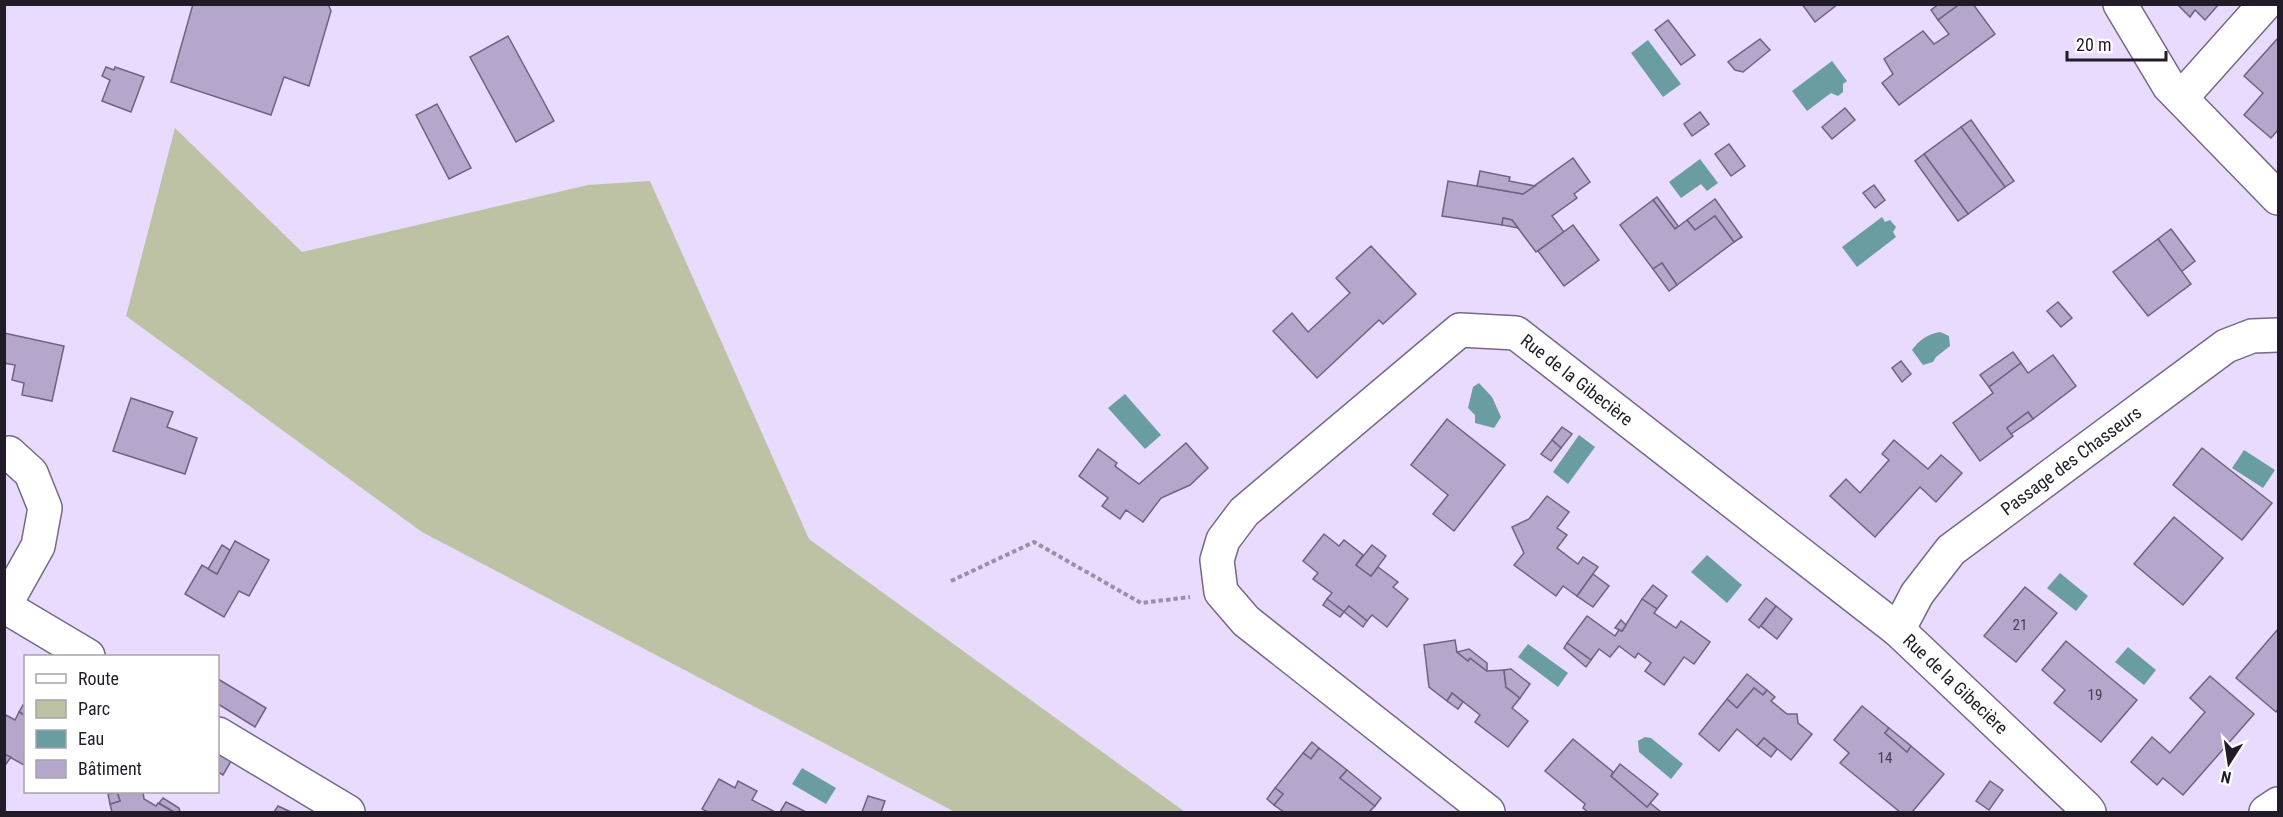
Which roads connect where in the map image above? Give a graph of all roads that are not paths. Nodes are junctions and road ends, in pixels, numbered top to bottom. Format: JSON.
{"nodes":[{"id":1,"x":2120,"y":4,"type":"edge"},
{"id":2,"x":2265,"y":4,"type":"edge"},
{"id":3,"x":2181,"y":98,"type":"junction"},
{"id":4,"x":2278,"y":198,"type":"edge"},
{"id":5,"x":2278,"y":335,"type":"edge"},
{"id":6,"x":9,"y":453,"type":"dead end"},
{"id":7,"x":4,"y":604,"type":"edge"},
{"id":8,"x":1898,"y":630,"type":"junction"},
{"id":9,"x":85,"y":655,"type":"edge"},
{"id":10,"x":219,"y":735,"type":"edge"},
{"id":11,"x":2278,"y":804,"type":"edge"},
{"id":12,"x":348,"y":813,"type":"edge"},
{"id":13,"x":1488,"y":813,"type":"edge"},
{"id":14,"x":2089,"y":813,"type":"edge"},
{"id":15,"x":2266,"y":813,"type":"edge"}],
"edges":[{"from":1,"to":3,"type":"street"},
{"from":2,"to":3,"type":"street"},
{"from":3,"to":4,"type":"street"},
{"from":5,"to":8,"type":"street","name":"Passage des Chasseurs"},
{"from":6,"to":7,"type":"street"},
{"from":7,"to":9,"type":"street"},
{"from":8,"to":13,"type":"street","name":"Rue de la Gibecière"},
{"from":8,"to":14,"type":"street","name":"Rue de la Gibecière"},
{"from":10,"to":12,"type":"street"},
{"from":11,"to":15,"type":"street"}]}
